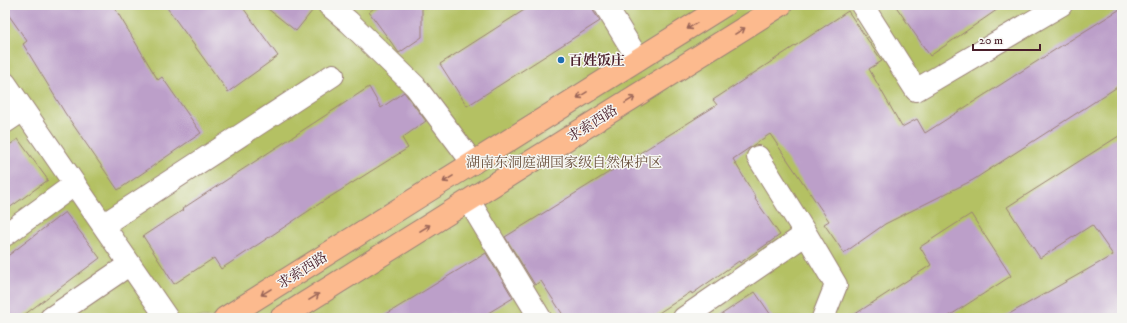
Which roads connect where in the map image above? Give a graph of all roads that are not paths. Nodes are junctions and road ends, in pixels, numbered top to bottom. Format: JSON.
{"nodes":[{"id":1,"x":329,"y":5,"type":"edge"},
{"id":2,"x":605,"y":5,"type":"edge"},
{"id":3,"x":725,"y":5,"type":"edge"},
{"id":4,"x":781,"y":5,"type":"edge"},
{"id":5,"x":862,"y":5,"type":"edge"},
{"id":6,"x":1062,"y":5,"type":"edge"},
{"id":7,"x":638,"y":60,"type":"junction"},
{"id":8,"x":334,"y":75,"type":"dead end"},
{"id":9,"x":5,"y":83,"type":"edge"},
{"id":10,"x":23,"y":110,"type":"junction"},
{"id":11,"x":5,"y":122,"type":"edge"},
{"id":12,"x":758,"y":157,"type":"dead end"},
{"id":13,"x":473,"y":163,"type":"junction"},
{"id":14,"x":75,"y":184,"type":"junction"},
{"id":15,"x":469,"y":201,"type":"junction"},
{"id":16,"x":103,"y":225,"type":"junction"},
{"id":17,"x":806,"y":234,"type":"junction"},
{"id":18,"x":5,"y":235,"type":"edge"},
{"id":19,"x":130,"y":264,"type":"junction"},
{"id":20,"x":51,"y":318,"type":"edge"},
{"id":21,"x":167,"y":318,"type":"edge"},
{"id":22,"x":225,"y":318,"type":"edge"},
{"id":23,"x":281,"y":318,"type":"edge"},
{"id":24,"x":540,"y":318,"type":"edge"},
{"id":25,"x":684,"y":318,"type":"edge"},
{"id":26,"x":823,"y":318,"type":"edge"}],
"edges":[{"from":1,"to":13,"type":"street"},
{"from":2,"to":7,"type":"street"},
{"from":3,"to":7,"type":"main road","name":"求索西路","one_way":true},
{"from":15,"to":4,"type":"main road","name":"求索西路","one_way":true},
{"from":5,"to":6,"type":"street"},
{"from":7,"to":13,"type":"main road","name":"求索西路","one_way":true},
{"from":8,"to":16,"type":"street"},
{"from":9,"to":10,"type":"street"},
{"from":10,"to":11,"type":"street"},
{"from":10,"to":14,"type":"street"},
{"from":12,"to":17,"type":"street"},
{"from":13,"to":22,"type":"main road","name":"求索西路","one_way":true},
{"from":14,"to":16,"type":"street"},
{"from":14,"to":18,"type":"street"},
{"from":23,"to":15,"type":"main road","name":"求索西路","one_way":true},
{"from":15,"to":24,"type":"street"},
{"from":16,"to":19,"type":"street"},
{"from":17,"to":25,"type":"street"},
{"from":17,"to":26,"type":"street"},
{"from":19,"to":20,"type":"street"},
{"from":19,"to":21,"type":"street"}]}
